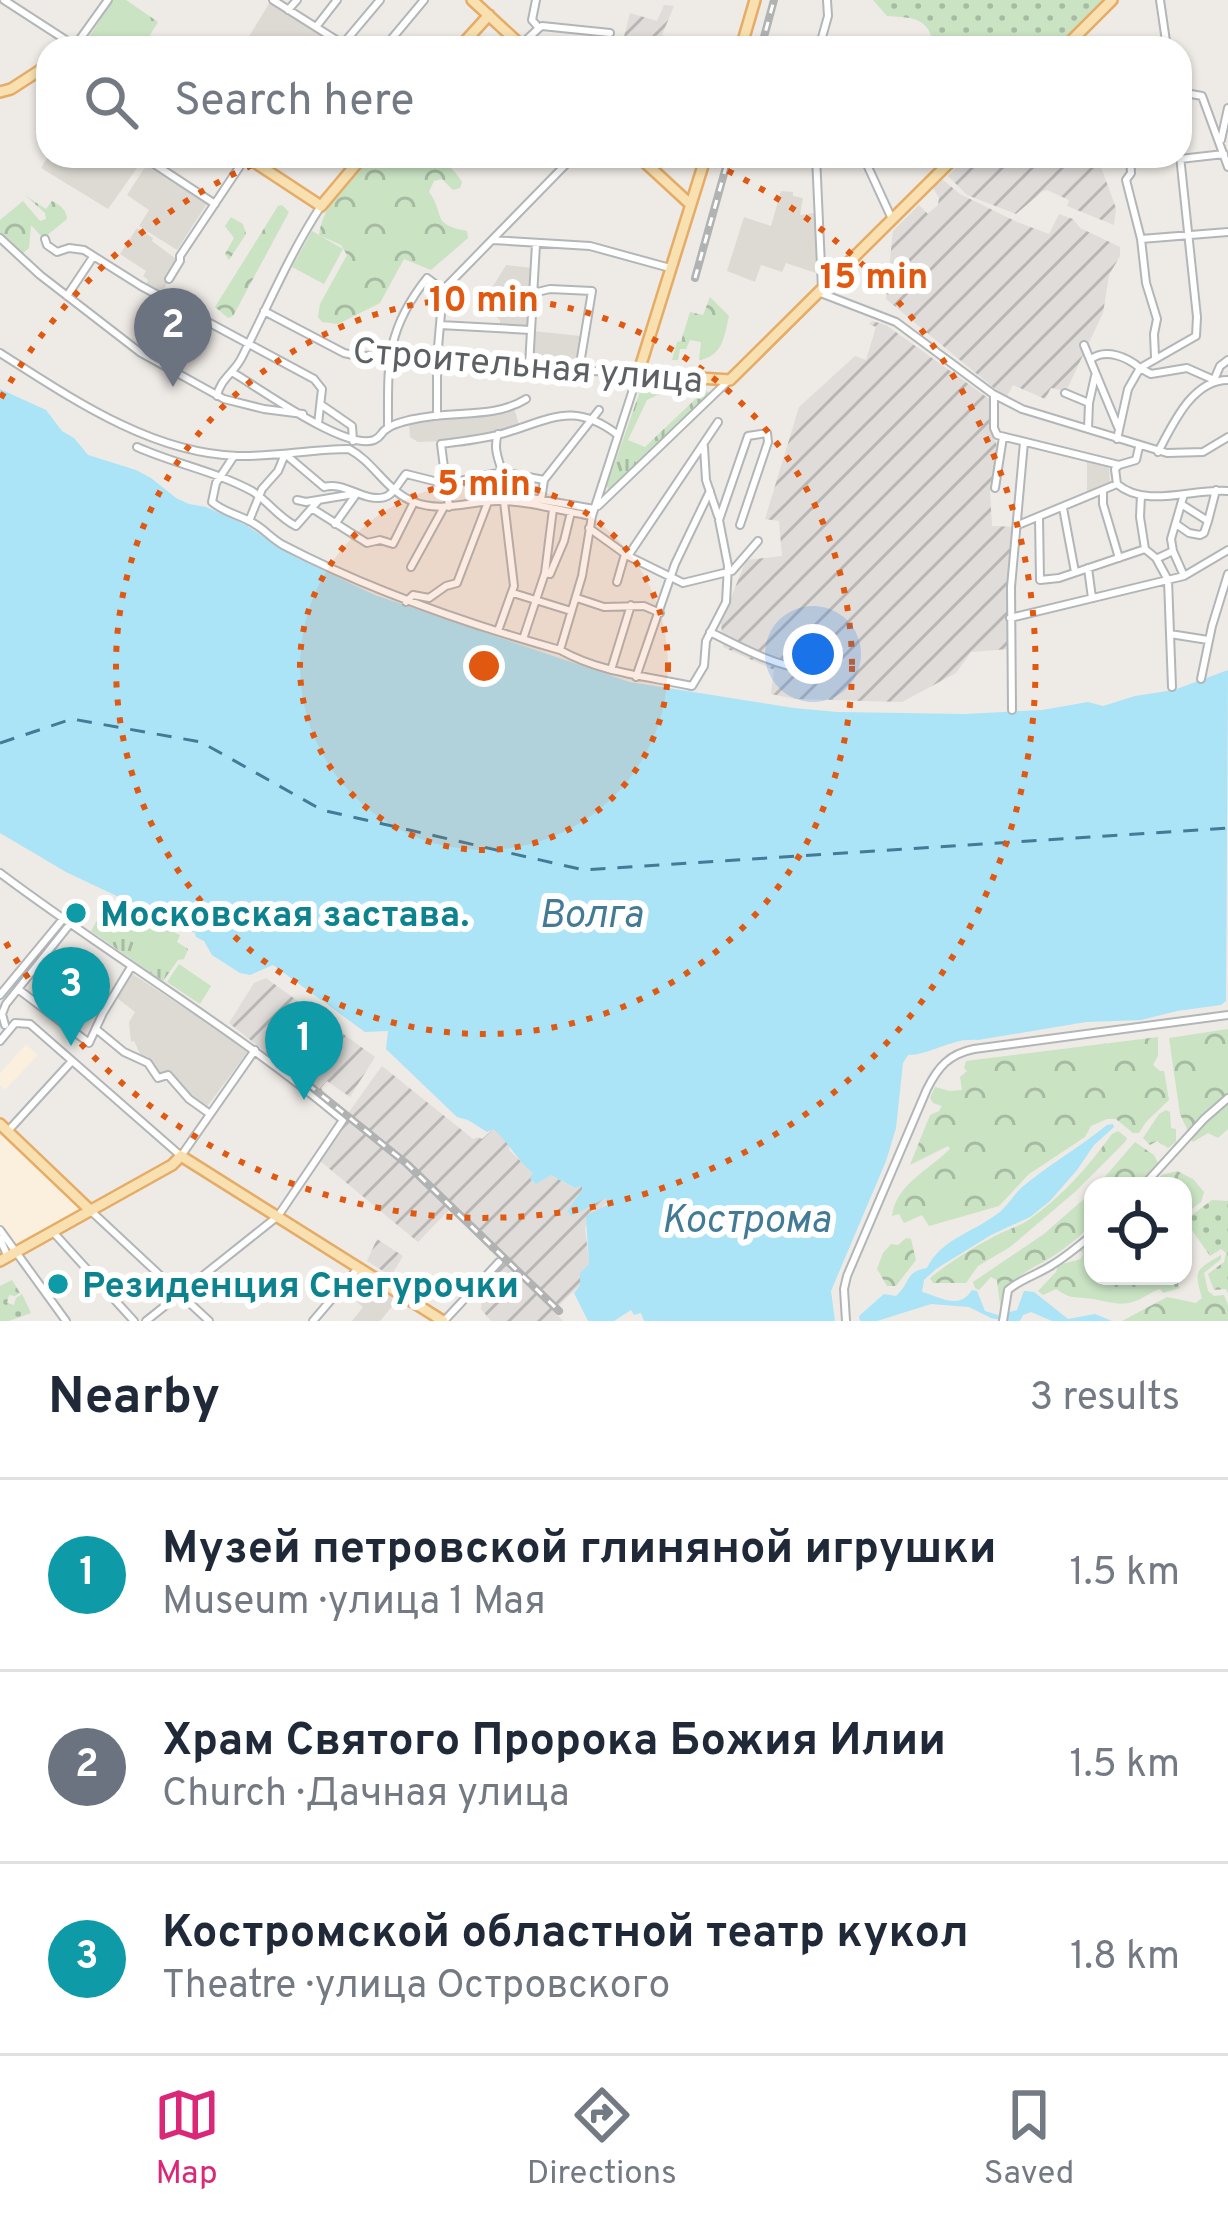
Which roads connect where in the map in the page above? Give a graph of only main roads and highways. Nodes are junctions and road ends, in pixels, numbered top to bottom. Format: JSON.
{"nodes":[{"id":1,"x":472,"y":0,"type":"edge"},
{"id":2,"x":755,"y":0,"type":"edge"},
{"id":3,"x":1112,"y":0,"type":"edge"},
{"id":4,"x":489,"y":14,"type":"junction"},
{"id":5,"x":470,"y":36,"type":"edge"},
{"id":6,"x":511,"y":36,"type":"edge"},
{"id":7,"x":744,"y":36,"type":"edge"},
{"id":8,"x":1076,"y":36,"type":"edge"},
{"id":9,"x":36,"y":73,"type":"edge"},
{"id":10,"x":0,"y":92,"type":"edge"},
{"id":11,"x":263,"y":168,"type":"edge"},
{"id":12,"x":353,"y":168,"type":"edge"},
{"id":13,"x":651,"y":168,"type":"edge"},
{"id":14,"x":702,"y":168,"type":"edge"},
{"id":15,"x":944,"y":168,"type":"edge"},
{"id":16,"x":690,"y":204,"type":"junction"},
{"id":17,"x":3,"y":1128,"type":"edge"},
{"id":18,"x":91,"y":1211,"type":"junction"},
{"id":19,"x":8,"y":1257,"type":"edge"},
{"id":20,"x":443,"y":1321,"type":"edge"}],
"edges":[{"from":1,"to":4,"type":"main road"},
{"from":2,"to":7,"type":"main road"},
{"from":3,"to":8,"type":"main road"},
{"from":4,"to":5,"type":"main road"},
{"from":4,"to":6,"type":"main road"},
{"from":9,"to":10,"type":"main road"},
{"from":11,"to":12,"type":"main road"},
{"from":13,"to":16,"type":"main road"},
{"from":14,"to":16,"type":"main road"},
{"from":15,"to":16,"type":"main road","name":"Строительная улица"},
{"from":17,"to":18,"type":"main road"},
{"from":18,"to":19,"type":"main road"},
{"from":18,"to":20,"type":"main road"}]}
